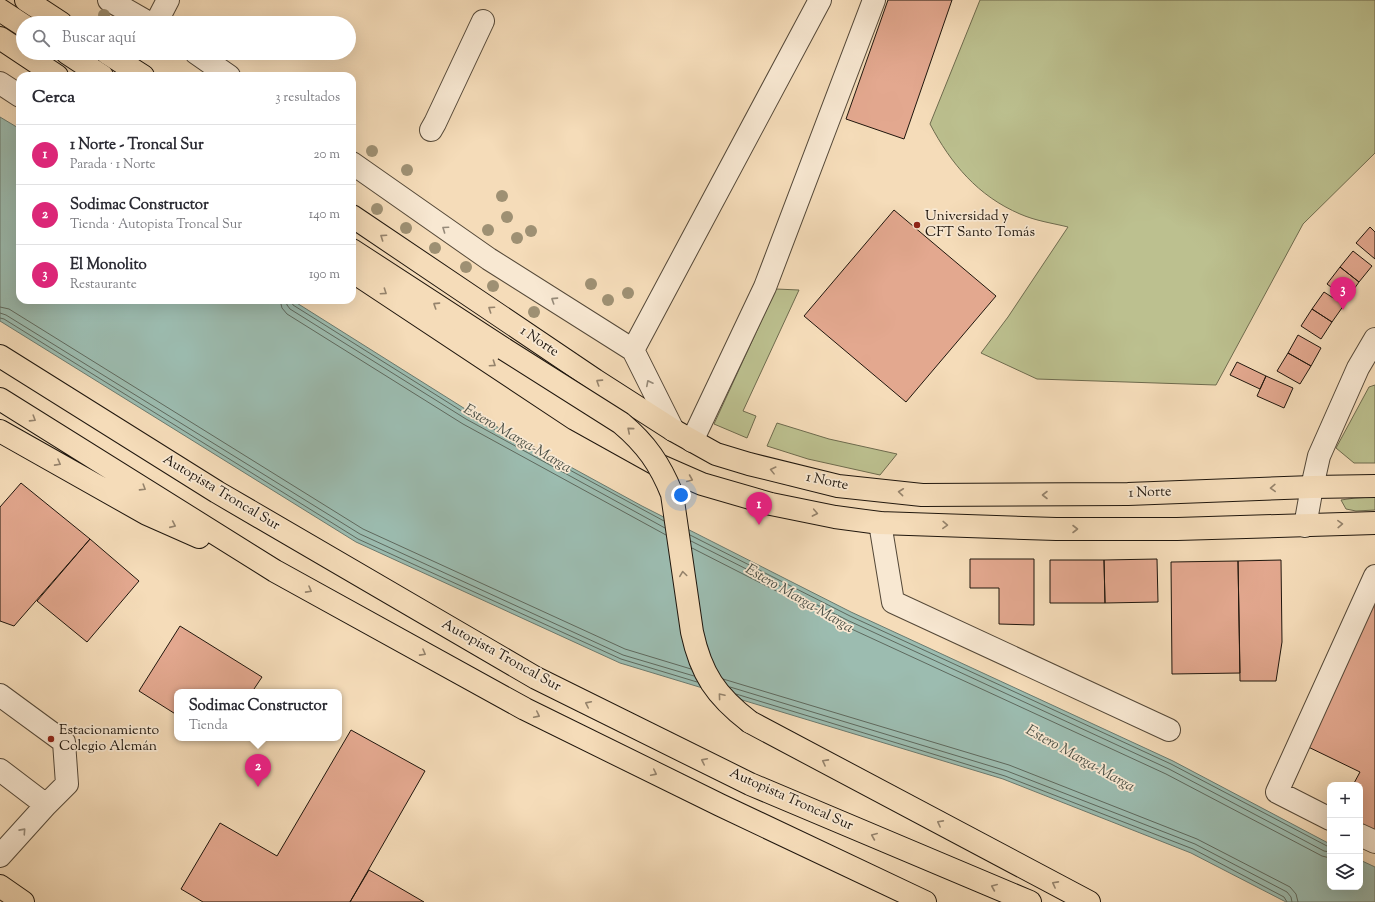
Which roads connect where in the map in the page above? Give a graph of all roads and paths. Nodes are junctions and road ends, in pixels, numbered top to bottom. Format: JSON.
{"nodes":[{"id":1,"x":26,"y":0,"type":"edge"},
{"id":2,"x":109,"y":0,"type":"edge"},
{"id":3,"x":168,"y":0,"type":"edge"},
{"id":4,"x":820,"y":0,"type":"edge"},
{"id":5,"x":874,"y":0,"type":"edge"},
{"id":6,"x":0,"y":10,"type":"edge"},
{"id":7,"x":50,"y":16,"type":"edge"},
{"id":8,"x":137,"y":16,"type":"edge"},
{"id":9,"x":160,"y":16,"type":"edge"},
{"id":10,"x":16,"y":20,"type":"edge"},
{"id":11,"x":483,"y":21,"type":"dead end"},
{"id":12,"x":0,"y":38,"type":"edge"},
{"id":13,"x":16,"y":49,"type":"edge"},
{"id":14,"x":33,"y":60,"type":"edge"},
{"id":15,"x":78,"y":60,"type":"edge"},
{"id":16,"x":118,"y":60,"type":"edge"},
{"id":17,"x":206,"y":60,"type":"edge"},
{"id":18,"x":51,"y":72,"type":"edge"},
{"id":19,"x":96,"y":72,"type":"edge"},
{"id":20,"x":136,"y":72,"type":"edge"},
{"id":21,"x":222,"y":72,"type":"edge"},
{"id":22,"x":0,"y":83,"type":"edge"},
{"id":23,"x":16,"y":93,"type":"edge"},
{"id":24,"x":431,"y":130,"type":"dead end"},
{"id":25,"x":356,"y":166,"type":"edge"},
{"id":26,"x":356,"y":175,"type":"edge"},
{"id":27,"x":381,"y":184,"type":"junction"},
{"id":28,"x":356,"y":219,"type":"edge"},
{"id":29,"x":356,"y":253,"type":"edge"},
{"id":30,"x":356,"y":273,"type":"edge"},
{"id":31,"x":1375,"y":339,"type":"edge"},
{"id":32,"x":633,"y":350,"type":"junction"},
{"id":33,"x":0,"y":356,"type":"edge"},
{"id":34,"x":0,"y":399,"type":"edge"},
{"id":35,"x":673,"y":430,"type":"junction"},
{"id":36,"x":0,"y":431,"type":"edge"},
{"id":37,"x":692,"y":441,"type":"junction"},
{"id":38,"x":1375,"y":486,"type":"edge"},
{"id":39,"x":1312,"y":487,"type":"junction"},
{"id":40,"x":880,"y":523,"type":"junction"},
{"id":41,"x":1375,"y":523,"type":"edge"},
{"id":42,"x":1305,"y":526,"type":"junction"},
{"id":43,"x":275,"y":571,"type":"junction"},
{"id":44,"x":1375,"y":576,"type":"edge"},
{"id":45,"x":0,"y":694,"type":"edge"},
{"id":46,"x":1169,"y":730,"type":"dead end"},
{"id":47,"x":0,"y":770,"type":"edge"},
{"id":48,"x":46,"y":805,"type":"junction"},
{"id":49,"x":1328,"y":818,"type":"edge"},
{"id":50,"x":1363,"y":836,"type":"edge"},
{"id":51,"x":1375,"y":842,"type":"edge"},
{"id":52,"x":0,"y":856,"type":"edge"},
{"id":53,"x":0,"y":886,"type":"edge"},
{"id":54,"x":23,"y":902,"type":"edge"},
{"id":55,"x":925,"y":902,"type":"edge"},
{"id":56,"x":1030,"y":902,"type":"edge"},
{"id":57,"x":1089,"y":902,"type":"edge"}],
"edges":[{"from":1,"to":7,"type":"main road"},
{"from":2,"to":8,"type":"street"},
{"from":3,"to":9,"type":"street"},
{"from":4,"to":32,"type":"street"},
{"from":5,"to":37,"type":"street"},
{"from":6,"to":10,"type":"main road"},
{"from":11,"to":24,"type":"street"},
{"from":12,"to":13,"type":"main road"},
{"from":14,"to":18,"type":"main road"},
{"from":15,"to":19,"type":"main road"},
{"from":16,"to":20,"type":"main road"},
{"from":17,"to":21,"type":"street"},
{"from":22,"to":23,"type":"street"},
{"from":25,"to":27,"type":"street"},
{"from":26,"to":27,"type":"street"},
{"from":32,"to":27,"type":"street","one_way":true},
{"from":35,"to":28,"type":"main road","name":"1 Norte","one_way":true},
{"from":57,"to":29,"type":"main road","one_way":true,"bridge":true},
{"from":30,"to":40,"type":"main road","one_way":true},
{"from":31,"to":39,"type":"street"},
{"from":35,"to":32,"type":"street","one_way":true},
{"from":56,"to":33,"type":"main road","name":"Autopista Troncal Sur","one_way":true},
{"from":34,"to":43,"type":"main road","one_way":true},
{"from":35,"to":37,"type":"main road","name":"1 Norte"},
{"from":36,"to":43,"type":"main road","one_way":true},
{"from":39,"to":37,"type":"main road","name":"1 Norte","one_way":true},
{"from":38,"to":39,"type":"main road","name":"1 Norte"},
{"from":39,"to":42,"type":"street"},
{"from":40,"to":42,"type":"main road","one_way":true},
{"from":40,"to":46,"type":"street"},
{"from":42,"to":41,"type":"main road","one_way":true},
{"from":43,"to":55,"type":"main road","one_way":true},
{"from":44,"to":49,"type":"street"},
{"from":45,"to":48,"type":"street"},
{"from":47,"to":48,"type":"street"},
{"from":52,"to":48,"type":"street","one_way":true},
{"from":50,"to":51,"type":"street"},
{"from":53,"to":54,"type":"main road"}]}
